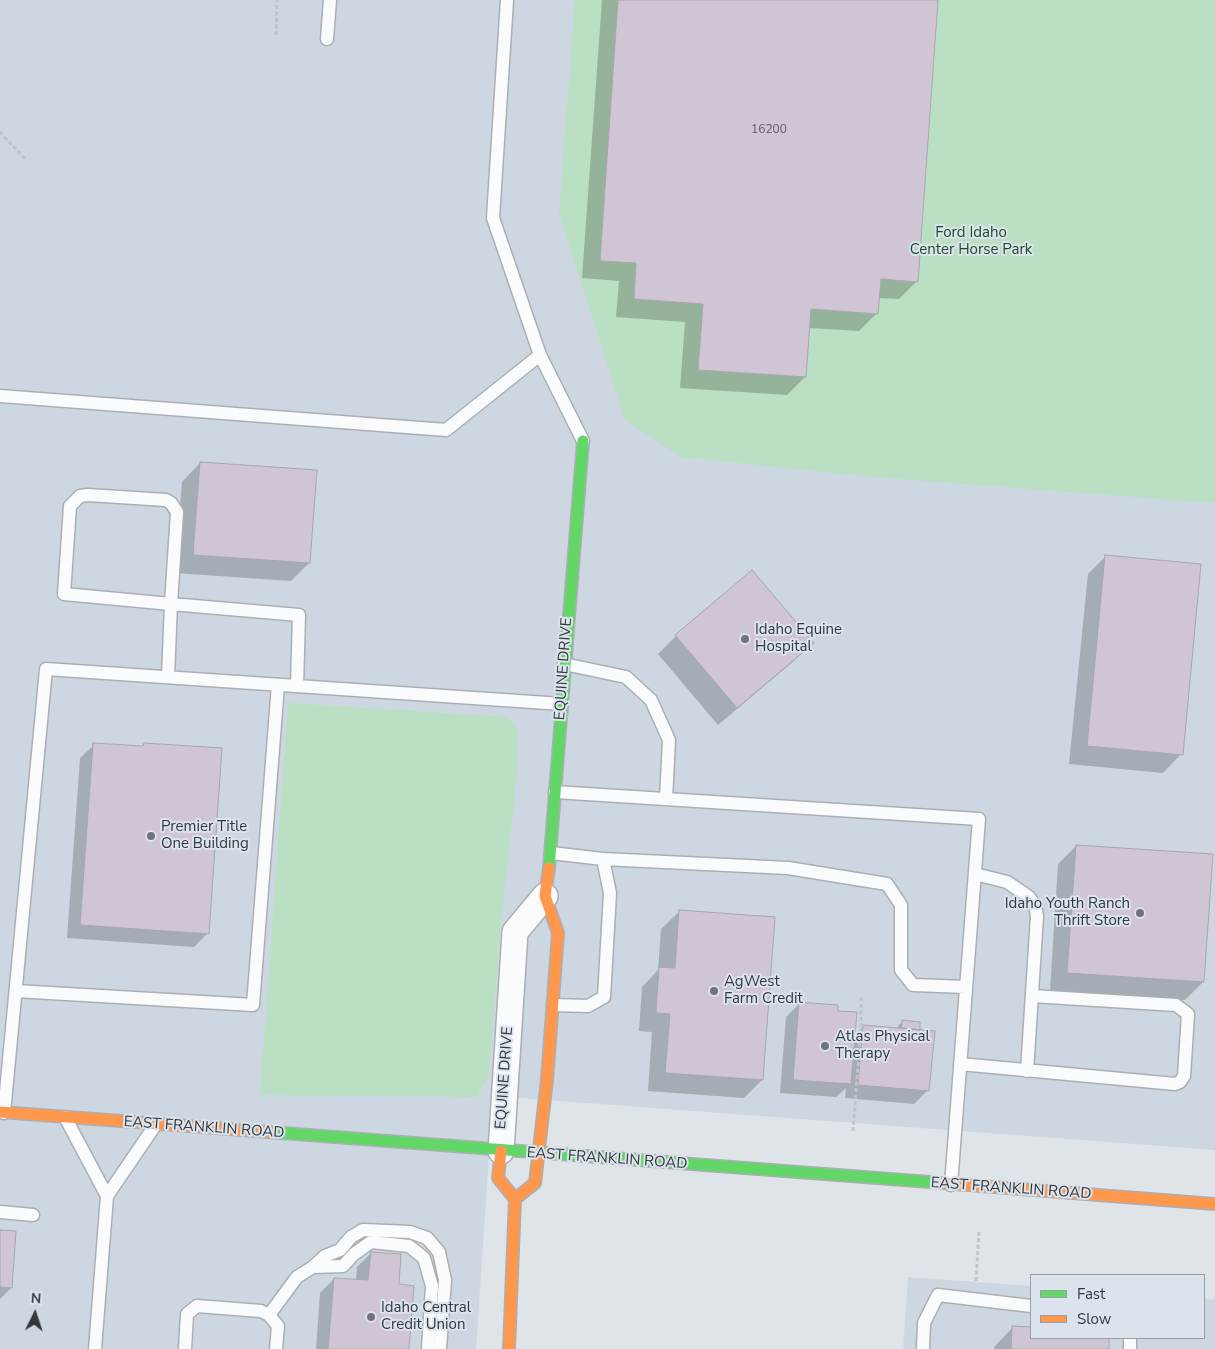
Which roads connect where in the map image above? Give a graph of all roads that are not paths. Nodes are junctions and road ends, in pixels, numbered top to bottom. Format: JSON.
{"nodes":[{"id":1,"x":330,"y":0,"type":"edge"},
{"id":2,"x":507,"y":0,"type":"edge"},
{"id":3,"x":327,"y":39,"type":"dead end"},
{"id":4,"x":540,"y":355,"type":"junction"},
{"id":5,"x":0,"y":396,"type":"edge"},
{"id":6,"x":583,"y":441,"type":"joint"},
{"id":7,"x":171,"y":604,"type":"junction"},
{"id":8,"x":564,"y":664,"type":"junction"},
{"id":9,"x":168,"y":678,"type":"junction"},
{"id":10,"x":278,"y":685,"type":"junction"},
{"id":11,"x":297,"y":686,"type":"junction"},
{"id":12,"x":562,"y":704,"type":"junction"},
{"id":13,"x":555,"y":792,"type":"junction"},
{"id":14,"x":666,"y":799,"type":"junction"},
{"id":15,"x":551,"y":853,"type":"junction"},
{"id":16,"x":602,"y":859,"type":"junction"},
{"id":17,"x":975,"y":874,"type":"junction"},
{"id":18,"x":545,"y":896,"type":"junction"},
{"id":19,"x":966,"y":988,"type":"junction"},
{"id":20,"x":16,"y":991,"type":"junction"},
{"id":21,"x":1032,"y":996,"type":"junction"},
{"id":22,"x":552,"y":1005,"type":"junction"},
{"id":23,"x":960,"y":1064,"type":"junction"},
{"id":24,"x":1027,"y":1071,"type":"junction"},
{"id":25,"x":2,"y":1112,"type":"edge"},
{"id":26,"x":65,"y":1117,"type":"junction"},
{"id":27,"x":156,"y":1124,"type":"junction"},
{"id":28,"x":501,"y":1151,"type":"junction"},
{"id":29,"x":538,"y":1154,"type":"junction"},
{"id":30,"x":951,"y":1185,"type":"junction"},
{"id":31,"x":107,"y":1196,"type":"junction"},
{"id":32,"x":515,"y":1199,"type":"junction"},
{"id":33,"x":1215,"y":1204,"type":"edge"},
{"id":34,"x":0,"y":1212,"type":"edge"},
{"id":35,"x":34,"y":1215,"type":"dead end"},
{"id":36,"x":313,"y":1267,"type":"junction"},
{"id":37,"x":1030,"y":1306,"type":"edge"},
{"id":38,"x":269,"y":1315,"type":"junction"},
{"id":39,"x":95,"y":1349,"type":"edge"},
{"id":40,"x":185,"y":1349,"type":"edge"},
{"id":41,"x":276,"y":1349,"type":"edge"},
{"id":42,"x":428,"y":1349,"type":"edge"},
{"id":43,"x":440,"y":1349,"type":"edge"},
{"id":44,"x":509,"y":1349,"type":"edge"},
{"id":45,"x":923,"y":1349,"type":"edge"}],
"edges":[{"from":1,"to":3,"type":"lane"},
{"from":2,"to":4,"type":"lane"},
{"from":4,"to":5,"type":"lane"},
{"from":4,"to":6,"type":"lane"},
{"from":6,"to":8,"type":"main road","name":"EQUINE DRIVE"},
{"from":7,"to":7,"type":"lane"},
{"from":7,"to":9,"type":"lane"},
{"from":7,"to":11,"type":"lane"},
{"from":8,"to":12,"type":"main road","name":"EQUINE DRIVE"},
{"from":8,"to":14,"type":"lane"},
{"from":9,"to":10,"type":"lane"},
{"from":9,"to":20,"type":"lane"},
{"from":10,"to":11,"type":"lane"},
{"from":10,"to":20,"type":"lane"},
{"from":11,"to":12,"type":"lane"},
{"from":12,"to":13,"type":"main road","name":"EQUINE DRIVE"},
{"from":13,"to":14,"type":"lane"},
{"from":13,"to":15,"type":"main road","name":"EQUINE DRIVE"},
{"from":14,"to":17,"type":"lane"},
{"from":15,"to":16,"type":"lane"},
{"from":15,"to":18,"type":"main road","name":"EQUINE DRIVE"},
{"from":16,"to":19,"type":"lane"},
{"from":16,"to":22,"type":"lane"},
{"from":17,"to":19,"type":"lane"},
{"from":17,"to":21,"type":"lane"},
{"from":18,"to":22,"type":"main road","name":"EQUINE DRIVE"},
{"from":18,"to":28,"type":"street","name":"EQUINE DRIVE"},
{"from":19,"to":23,"type":"lane"},
{"from":20,"to":25,"type":"lane"},
{"from":21,"to":24,"type":"lane"},
{"from":21,"to":24,"type":"lane"},
{"from":22,"to":29,"type":"main road","name":"EQUINE DRIVE"},
{"from":23,"to":24,"type":"lane"},
{"from":23,"to":30,"type":"lane"},
{"from":25,"to":26,"type":"main road","name":"EAST FRANKLIN ROAD"},
{"from":26,"to":27,"type":"main road","name":"EAST FRANKLIN ROAD"},
{"from":26,"to":31,"type":"lane"},
{"from":27,"to":28,"type":"main road","name":"EAST FRANKLIN ROAD"},
{"from":27,"to":31,"type":"lane"},
{"from":28,"to":29,"type":"main road","name":"EAST FRANKLIN ROAD"},
{"from":28,"to":32,"type":"main road"},
{"from":29,"to":30,"type":"main road","name":"EAST FRANKLIN ROAD"},
{"from":29,"to":32,"type":"main road","name":"EQUINE DRIVE"},
{"from":30,"to":33,"type":"main road","name":"EAST FRANKLIN ROAD"},
{"from":31,"to":39,"type":"lane"},
{"from":32,"to":44,"type":"main road"},
{"from":34,"to":35,"type":"lane"},
{"from":36,"to":38,"type":"lane"},
{"from":36,"to":42,"type":"lane"},
{"from":36,"to":43,"type":"lane"},
{"from":37,"to":45,"type":"lane"},
{"from":38,"to":40,"type":"lane"},
{"from":38,"to":41,"type":"lane"}]}
